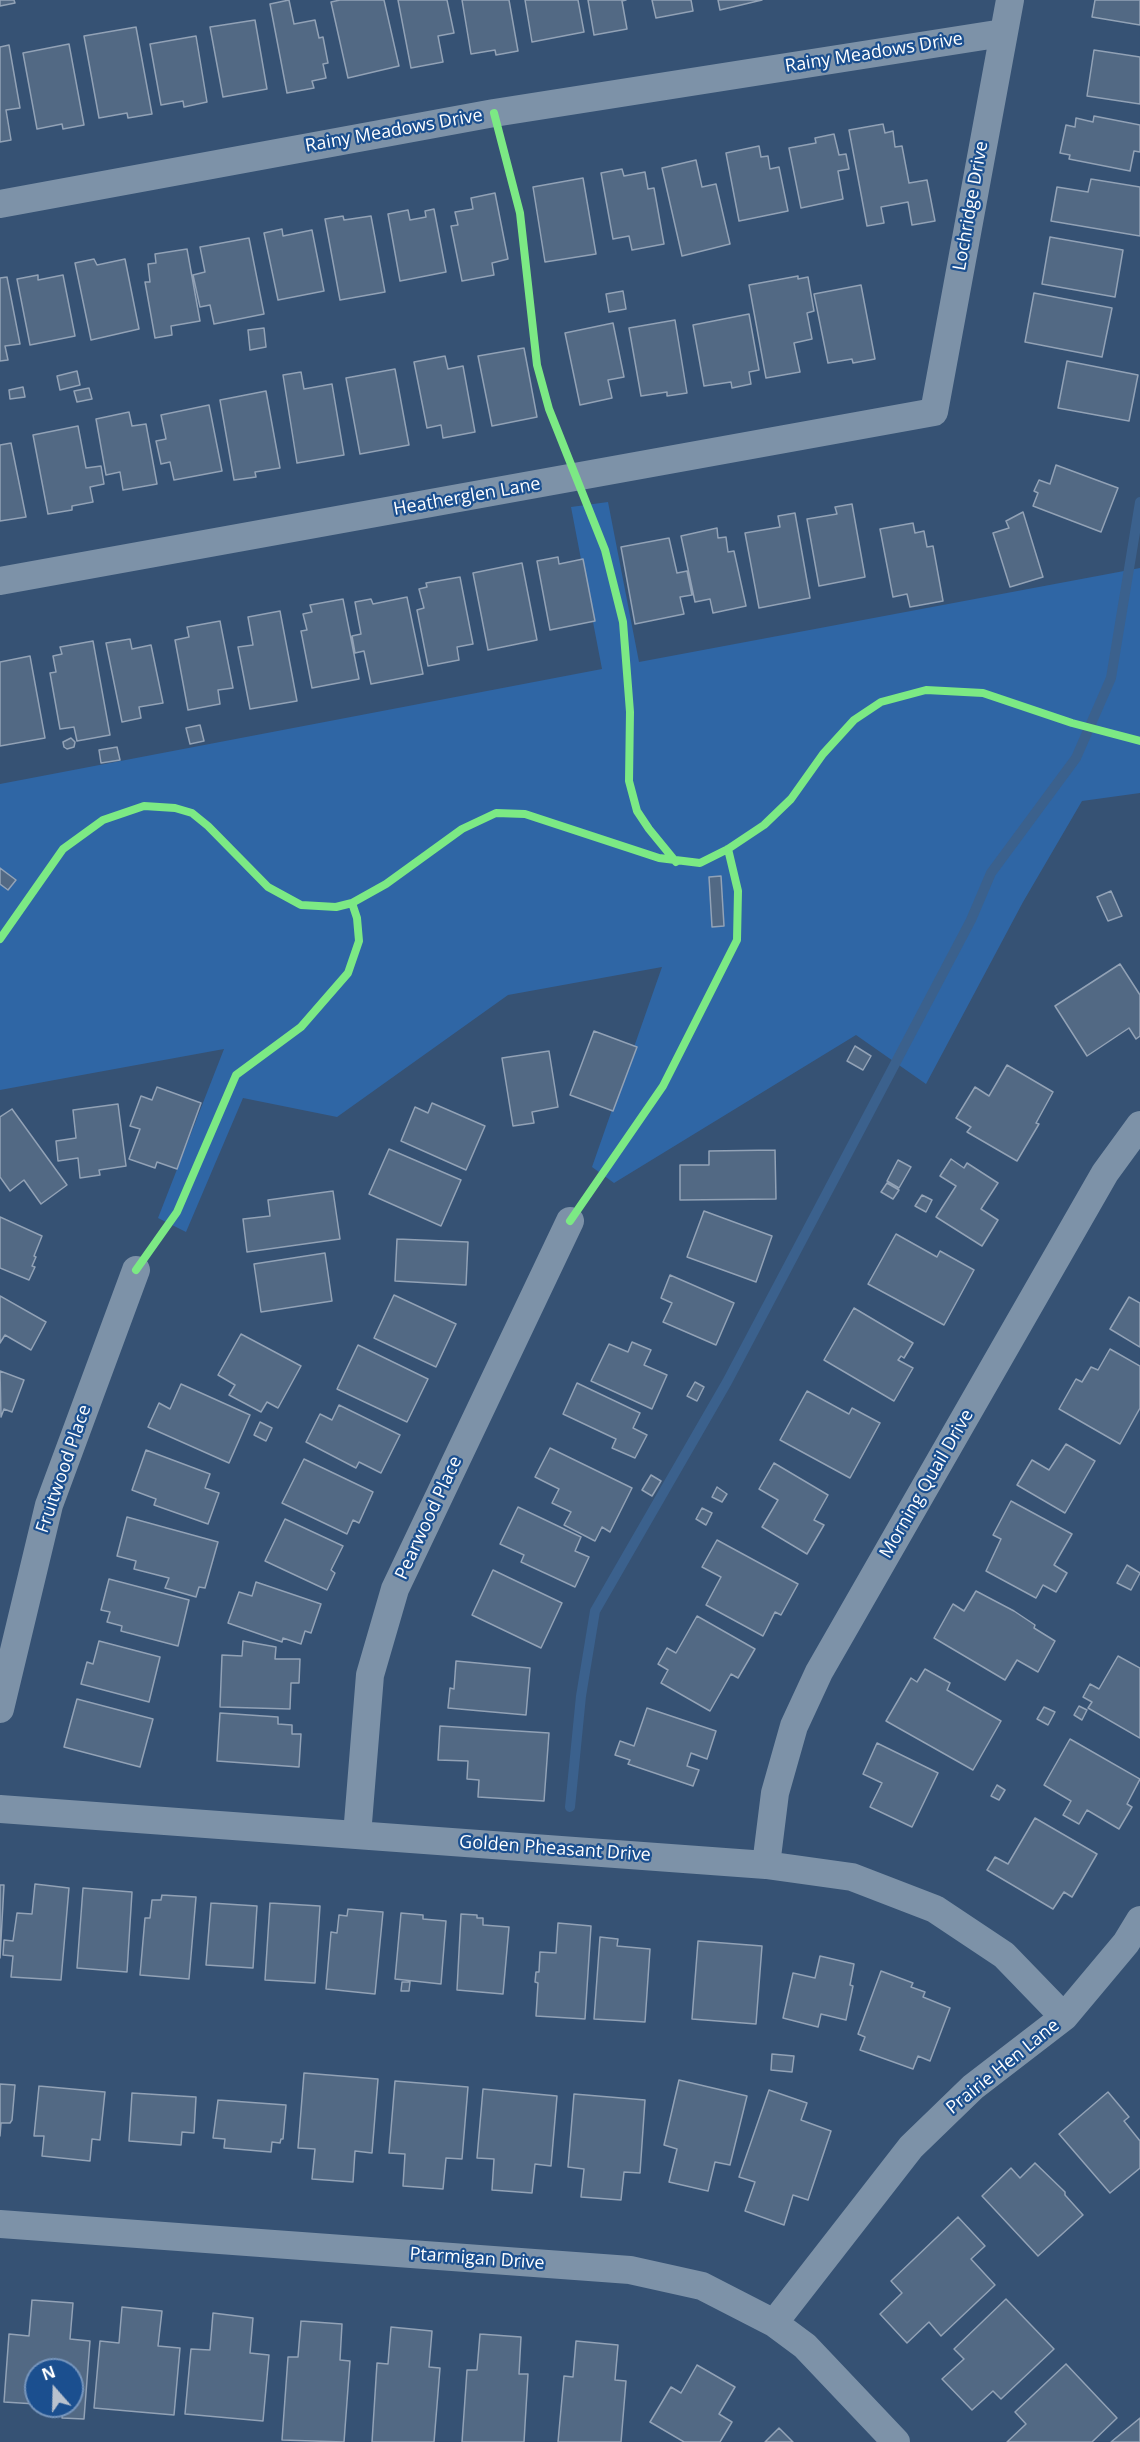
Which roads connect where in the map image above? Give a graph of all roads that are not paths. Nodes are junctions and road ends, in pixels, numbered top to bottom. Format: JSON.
{"nodes":[{"id":1,"x":1010,"y":0,"type":"edge"},
{"id":2,"x":1003,"y":33,"type":"junction"},
{"id":3,"x":0,"y":204,"type":"edge"},
{"id":4,"x":934,"y":412,"type":"joint"},
{"id":5,"x":0,"y":580,"type":"edge"},
{"id":6,"x":1140,"y":1125,"type":"edge"},
{"id":7,"x":570,"y":1221,"type":"dead end"},
{"id":8,"x":136,"y":1270,"type":"dead end"},
{"id":9,"x":0,"y":1708,"type":"edge"},
{"id":10,"x":0,"y":1809,"type":"edge"},
{"id":11,"x":357,"y":1835,"type":"junction"},
{"id":12,"x":766,"y":1865,"type":"junction"},
{"id":13,"x":1140,"y":1920,"type":"edge"},
{"id":14,"x":1064,"y":2017,"type":"junction"},
{"id":15,"x":0,"y":2224,"type":"edge"},
{"id":16,"x":774,"y":2323,"type":"junction"},
{"id":17,"x":896,"y":2442,"type":"edge"}],
"edges":[{"from":1,"to":2,"type":"street","name":"Lochridge Drive"},
{"from":2,"to":3,"type":"street","name":"Rainy Meadows Drive"},
{"from":2,"to":4,"type":"street","name":"Lochridge Drive"},
{"from":4,"to":5,"type":"street","name":"Heatherglen Lane"},
{"from":6,"to":12,"type":"street","name":"Morning Quail Drive"},
{"from":7,"to":11,"type":"street","name":"Pearwood Place"},
{"from":8,"to":9,"type":"street","name":"Fruitwood Place"},
{"from":10,"to":11,"type":"street","name":"Golden Pheasant Drive"},
{"from":11,"to":12,"type":"street","name":"Golden Pheasant Drive"},
{"from":12,"to":14,"type":"street","name":"Golden Pheasant Drive"},
{"from":13,"to":14,"type":"street","name":"Prairie Hen Lane"},
{"from":14,"to":16,"type":"street","name":"Prairie Hen Lane"},
{"from":15,"to":16,"type":"street","name":"Ptarmigan Drive"},
{"from":16,"to":17,"type":"street","name":"Ptarmigan Drive"}]}
